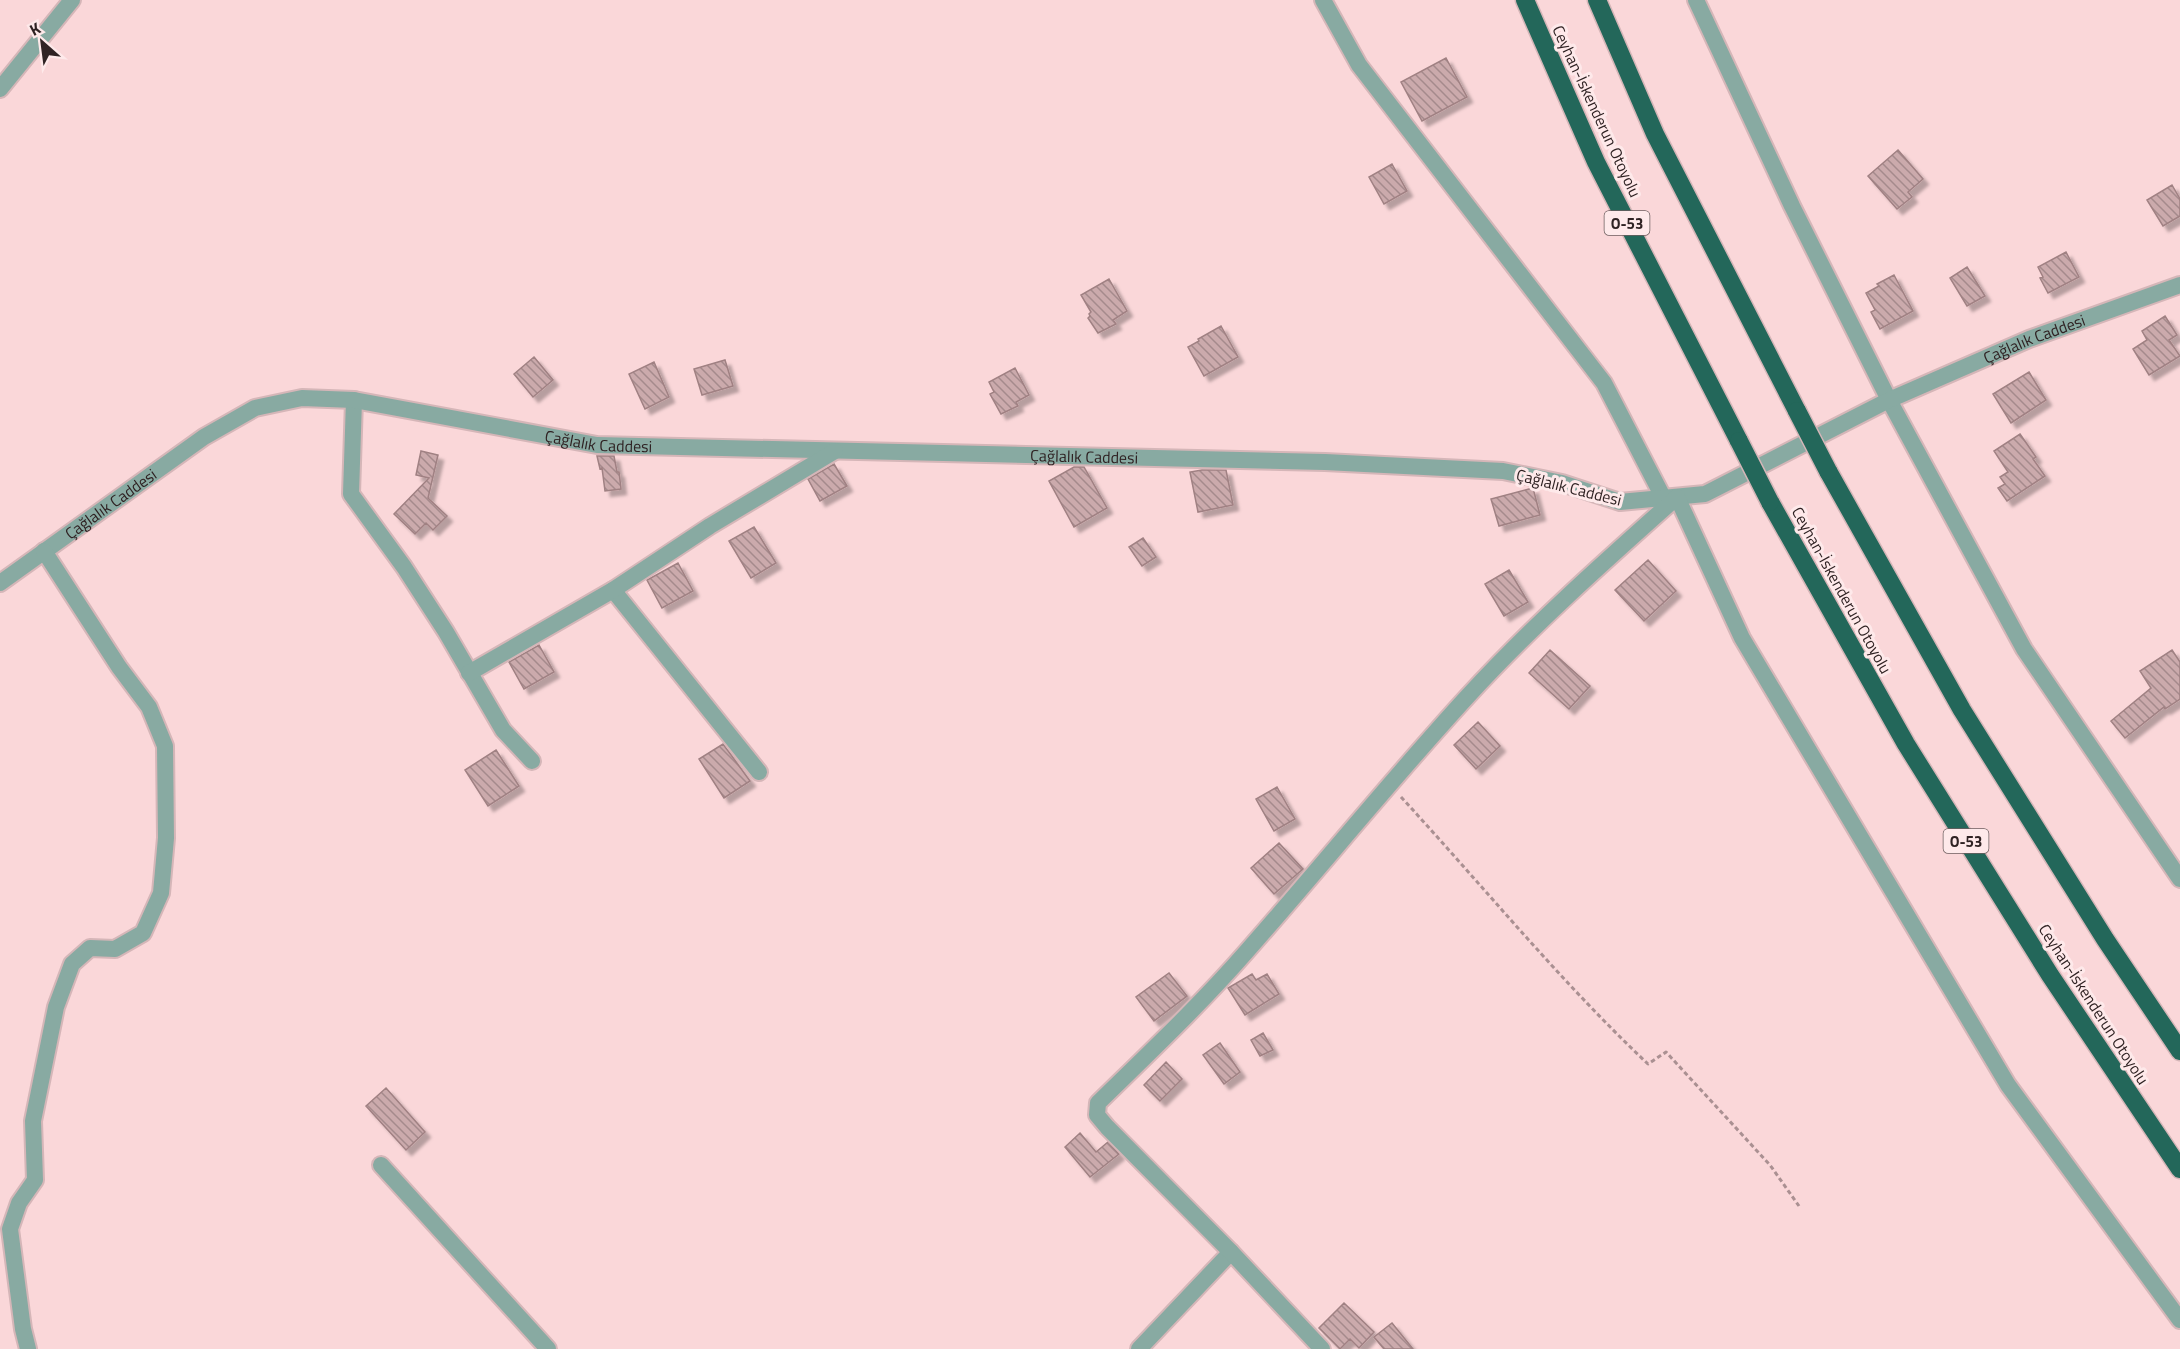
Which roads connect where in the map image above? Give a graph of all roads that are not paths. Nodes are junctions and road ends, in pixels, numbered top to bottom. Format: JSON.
{"nodes":[{"id":1,"x":72,"y":0,"type":"edge"},
{"id":2,"x":1323,"y":0,"type":"edge"},
{"id":3,"x":1525,"y":0,"type":"edge"},
{"id":4,"x":1597,"y":0,"type":"edge"},
{"id":5,"x":1696,"y":0,"type":"edge"},
{"id":6,"x":0,"y":89,"type":"edge"},
{"id":7,"x":2180,"y":285,"type":"edge"},
{"id":8,"x":354,"y":400,"type":"junction"},
{"id":9,"x":1889,"y":400,"type":"junction"},
{"id":10,"x":835,"y":451,"type":"junction"},
{"id":11,"x":1671,"y":498,"type":"junction"},
{"id":12,"x":44,"y":551,"type":"junction"},
{"id":13,"x":0,"y":583,"type":"edge"},
{"id":14,"x":613,"y":590,"type":"junction"},
{"id":15,"x":469,"y":673,"type":"junction"},
{"id":16,"x":532,"y":761,"type":"dead end"},
{"id":17,"x":759,"y":772,"type":"dead end"},
{"id":18,"x":2180,"y":879,"type":"edge"},
{"id":19,"x":2180,"y":1051,"type":"edge"},
{"id":20,"x":381,"y":1165,"type":"dead end"},
{"id":21,"x":2180,"y":1169,"type":"edge"},
{"id":22,"x":1231,"y":1252,"type":"junction"},
{"id":23,"x":2180,"y":1320,"type":"edge"},
{"id":24,"x":28,"y":1349,"type":"edge"},
{"id":25,"x":548,"y":1349,"type":"edge"},
{"id":26,"x":1139,"y":1349,"type":"edge"},
{"id":27,"x":1322,"y":1349,"type":"edge"}],
"edges":[{"from":1,"to":6,"type":"street"},
{"from":2,"to":11,"type":"street"},
{"from":3,"to":21,"type":"highway","name":"Ceyhan-İskenderun Otoyolu","number":"O-53","bridge":true},
{"from":4,"to":19,"type":"highway","bridge":true},
{"from":5,"to":9,"type":"street"},
{"from":7,"to":9,"type":"street","name":"Çağlalık Caddesi"},
{"from":8,"to":10,"type":"street","name":"Çağlalık Caddesi"},
{"from":8,"to":12,"type":"street","name":"Çağlalık Caddesi"},
{"from":8,"to":15,"type":"street"},
{"from":9,"to":11,"type":"street","name":"Çağlalık Caddesi"},
{"from":9,"to":18,"type":"street"},
{"from":10,"to":11,"type":"street","name":"Çağlalık Caddesi"},
{"from":10,"to":14,"type":"street"},
{"from":11,"to":22,"type":"street"},
{"from":11,"to":23,"type":"street"},
{"from":12,"to":13,"type":"street","name":"Çağlalık Caddesi"},
{"from":12,"to":24,"type":"street"},
{"from":14,"to":15,"type":"street"},
{"from":14,"to":17,"type":"street"},
{"from":15,"to":16,"type":"street"},
{"from":20,"to":25,"type":"street"},
{"from":22,"to":26,"type":"street"},
{"from":22,"to":27,"type":"street"}]}
